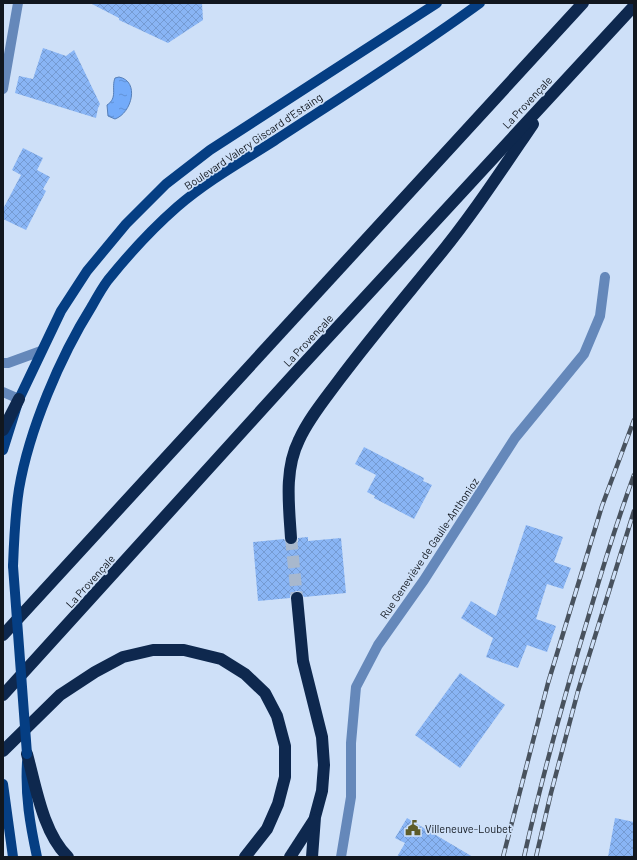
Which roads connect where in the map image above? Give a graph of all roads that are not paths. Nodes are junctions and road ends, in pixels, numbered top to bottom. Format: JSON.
{"nodes":[{"id":1,"x":18,"y":3,"type":"edge"},
{"id":2,"x":437,"y":3,"type":"edge"},
{"id":3,"x":480,"y":3,"type":"edge"},
{"id":4,"x":583,"y":3,"type":"edge"},
{"id":5,"x":634,"y":6,"type":"edge"},
{"id":6,"x":3,"y":89,"type":"edge"},
{"id":7,"x":556,"y":90,"type":"junction"},
{"id":8,"x":605,"y":277,"type":"dead end"},
{"id":9,"x":41,"y":351,"type":"junction"},
{"id":10,"x":3,"y":363,"type":"edge"},
{"id":11,"x":3,"y":392,"type":"edge"},
{"id":12,"x":19,"y":399,"type":"junction"},
{"id":13,"x":3,"y":430,"type":"edge"},
{"id":14,"x":3,"y":450,"type":"edge"},
{"id":15,"x":291,"y":538,"type":"tunnel mouth"},
{"id":16,"x":297,"y":598,"type":"tunnel mouth"},
{"id":17,"x":3,"y":635,"type":"edge"},
{"id":18,"x":3,"y":695,"type":"edge"},
{"id":19,"x":3,"y":751,"type":"edge"},
{"id":20,"x":27,"y":754,"type":"junction"},
{"id":21,"x":3,"y":784,"type":"edge"},
{"id":22,"x":316,"y":817,"type":"junction"},
{"id":23,"x":13,"y":857,"type":"edge"},
{"id":24,"x":37,"y":857,"type":"edge"},
{"id":25,"x":68,"y":857,"type":"edge"},
{"id":26,"x":245,"y":857,"type":"edge"},
{"id":27,"x":290,"y":857,"type":"edge"},
{"id":28,"x":312,"y":857,"type":"edge"},
{"id":29,"x":341,"y":857,"type":"edge"}],
"edges":[{"from":1,"to":6,"type":"street"},
{"from":2,"to":9,"type":"main road","name":"Boulevard Valery Giscard d'Estaing"},
{"from":3,"to":20,"type":"main road","name":"Boulevard Valery Giscard d'Estaing","bridge":true},
{"from":4,"to":17,"type":"highway"},
{"from":5,"to":7,"type":"highway","name":"La Provençale"},
{"from":7,"to":15,"type":"highway"},
{"from":7,"to":18,"type":"highway","name":"La Provençale"},
{"from":8,"to":29,"type":"street","name":"Rue Geneviève de Gaulle-Anthonioz"},
{"from":9,"to":10,"type":"street"},
{"from":9,"to":12,"type":"main road","name":"Boulevard Valery Giscard d'Estaing"},
{"from":11,"to":12,"type":"street"},
{"from":12,"to":13,"type":"highway"},
{"from":12,"to":14,"type":"main road","name":"Boulevard Valery Giscard d'Estaing"},
{"from":16,"to":22,"type":"highway"},
{"from":19,"to":26,"type":"highway"},
{"from":20,"to":24,"type":"main road","name":"Boulevard Valery Giscard d'Estaing"},
{"from":20,"to":25,"type":"highway"},
{"from":21,"to":23,"type":"main road"},
{"from":22,"to":27,"type":"highway"},
{"from":22,"to":28,"type":"highway"}]}
